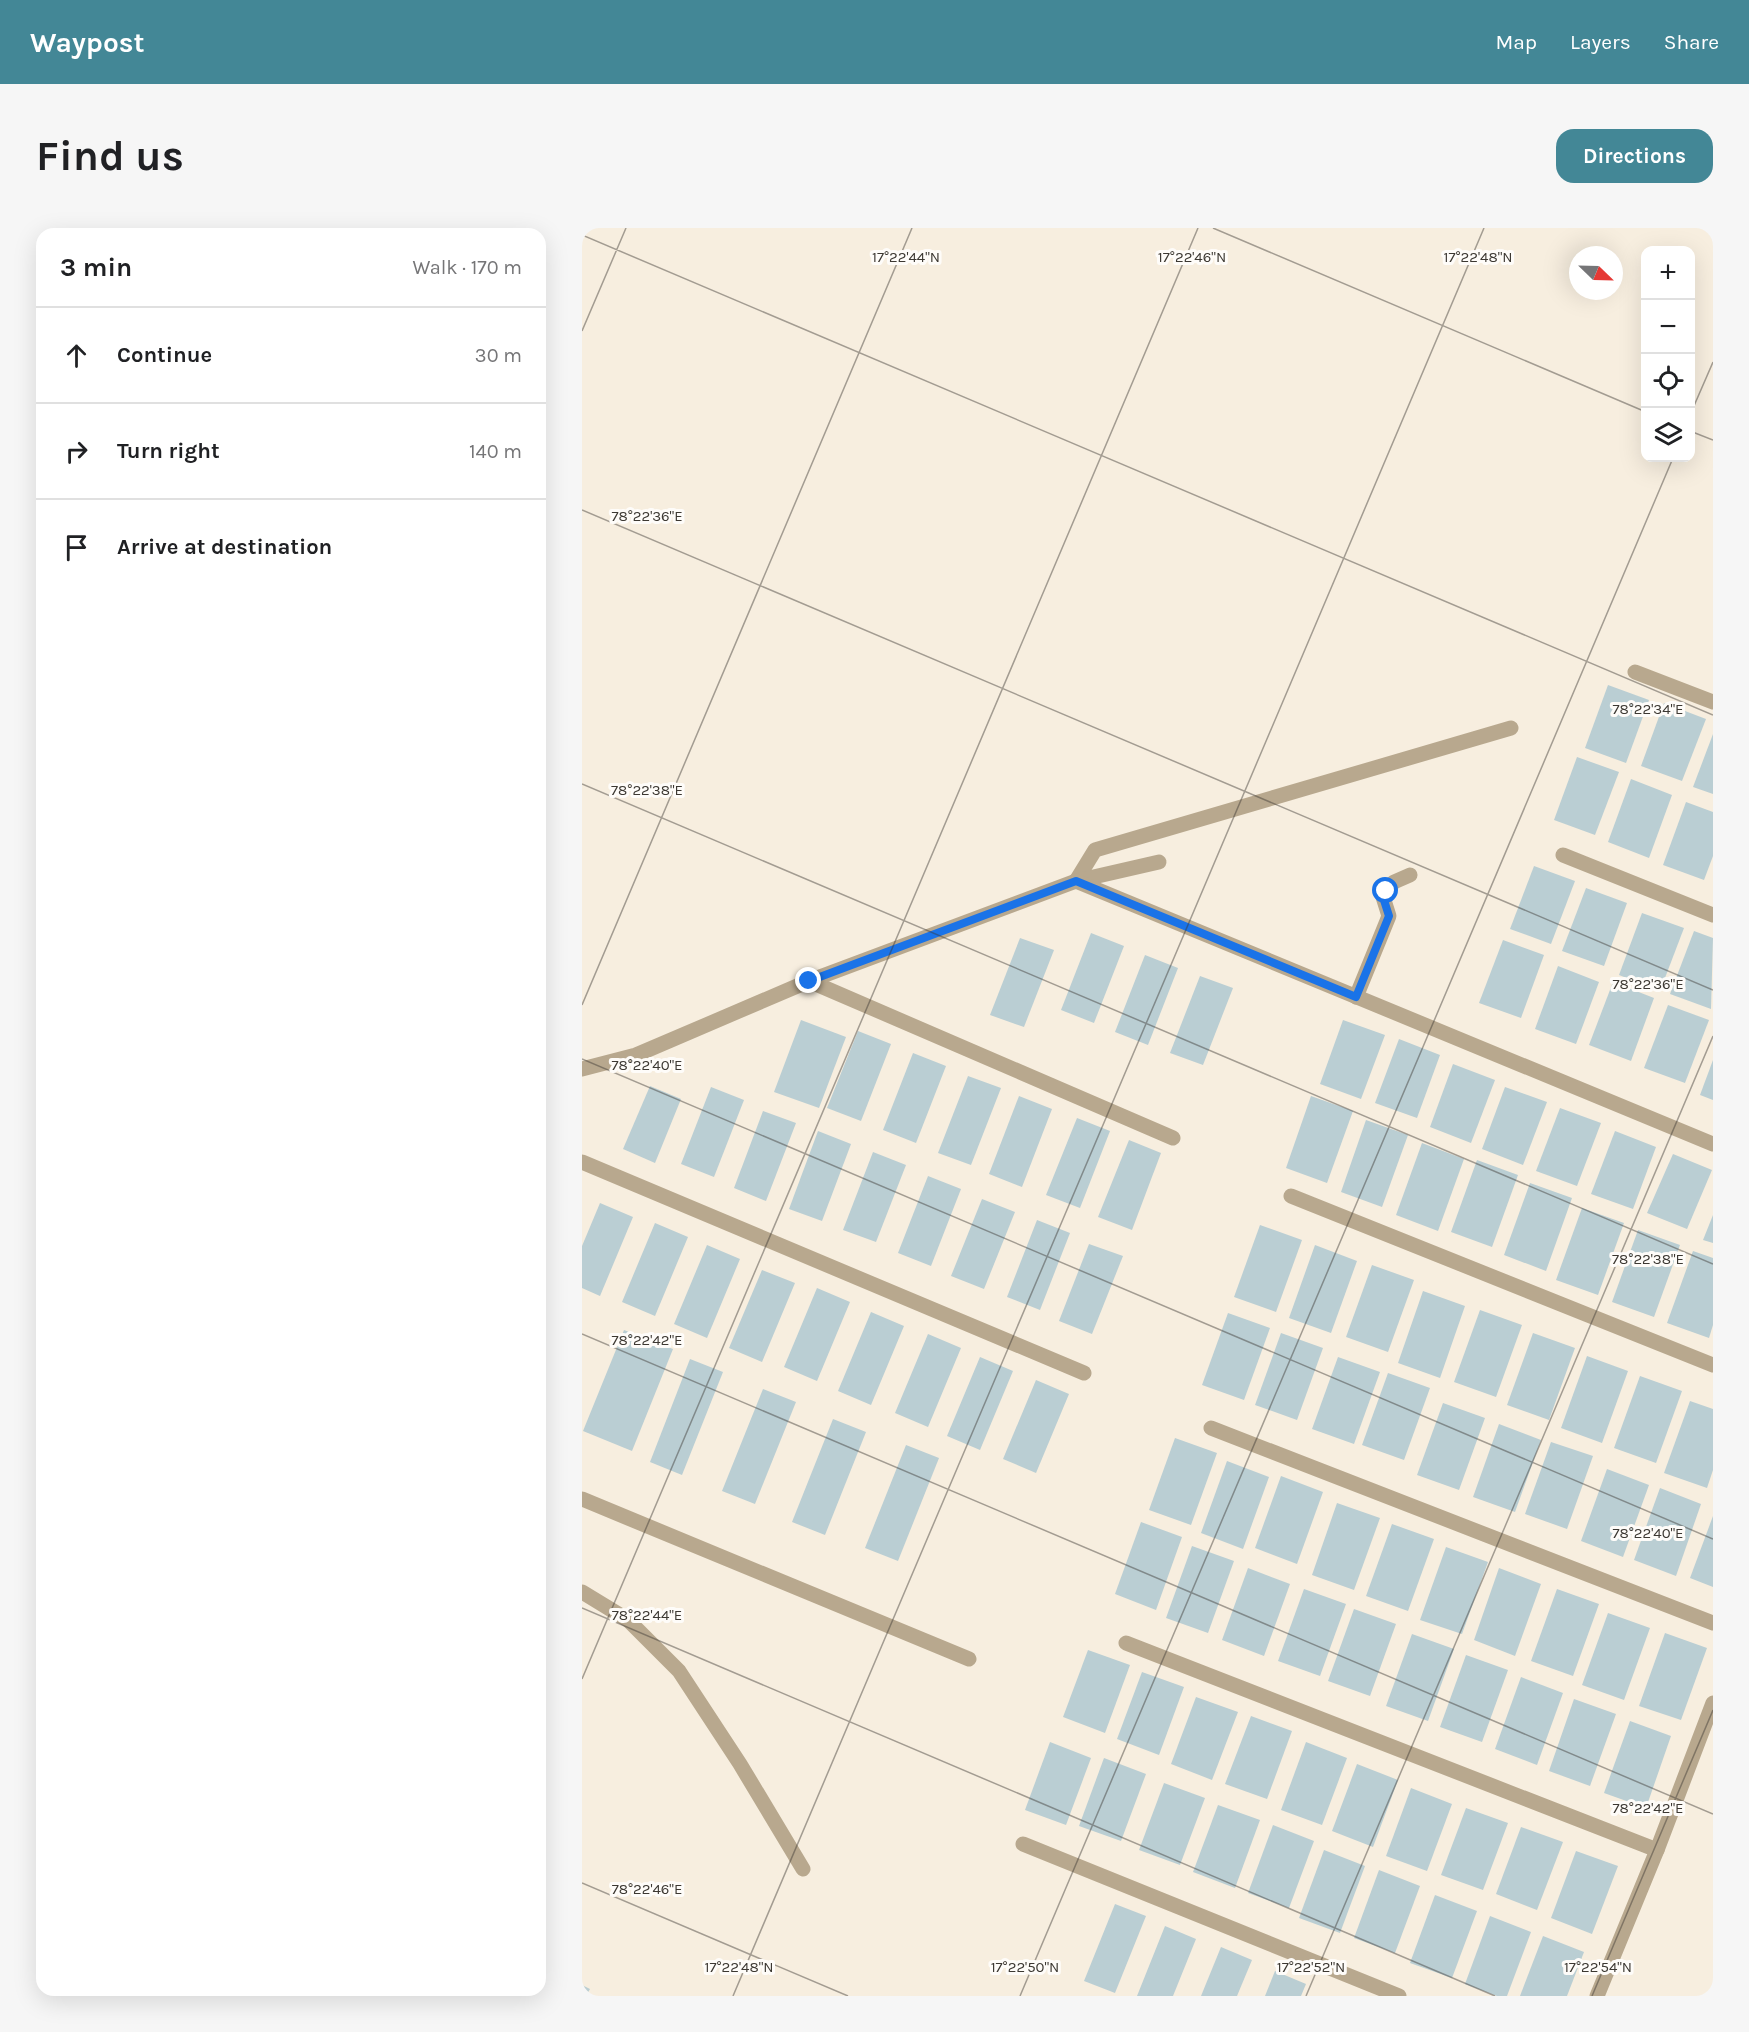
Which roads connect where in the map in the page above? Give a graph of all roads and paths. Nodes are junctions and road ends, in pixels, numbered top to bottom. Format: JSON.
{"nodes":[{"id":1,"x":1635,"y":672,"type":"dead end"},
{"id":2,"x":1713,"y":702,"type":"edge"},
{"id":3,"x":1511,"y":728,"type":"dead end"},
{"id":4,"x":1563,"y":855,"type":"dead end"},
{"id":5,"x":1159,"y":862,"type":"dead end"},
{"id":6,"x":1410,"y":875,"type":"dead end"},
{"id":7,"x":1076,"y":881,"type":"junction"},
{"id":8,"x":1713,"y":915,"type":"edge"},
{"id":9,"x":809,"y":981,"type":"junction"},
{"id":10,"x":1356,"y":997,"type":"junction"},
{"id":11,"x":582,"y":1069,"type":"edge"},
{"id":12,"x":1173,"y":1138,"type":"dead end"},
{"id":13,"x":1713,"y":1144,"type":"edge"},
{"id":14,"x":582,"y":1162,"type":"edge"},
{"id":15,"x":1291,"y":1196,"type":"dead end"},
{"id":16,"x":1713,"y":1365,"type":"edge"},
{"id":17,"x":1084,"y":1373,"type":"dead end"},
{"id":18,"x":1211,"y":1428,"type":"dead end"},
{"id":19,"x":582,"y":1500,"type":"edge"},
{"id":20,"x":582,"y":1592,"type":"edge"},
{"id":21,"x":1713,"y":1623,"type":"edge"},
{"id":22,"x":1126,"y":1643,"type":"dead end"},
{"id":23,"x":969,"y":1659,"type":"dead end"},
{"id":24,"x":1713,"y":1703,"type":"edge"},
{"id":25,"x":1023,"y":1844,"type":"dead end"},
{"id":26,"x":1657,"y":1850,"type":"junction"},
{"id":27,"x":803,"y":1869,"type":"dead end"},
{"id":28,"x":1399,"y":1996,"type":"edge"},
{"id":29,"x":1597,"y":1996,"type":"edge"}],
"edges":[{"from":1,"to":2,"type":"street"},
{"from":3,"to":7,"type":"street"},
{"from":4,"to":8,"type":"street"},
{"from":5,"to":7,"type":"street"},
{"from":6,"to":10,"type":"street"},
{"from":7,"to":9,"type":"street"},
{"from":7,"to":10,"type":"street"},
{"from":9,"to":11,"type":"street"},
{"from":9,"to":12,"type":"street"},
{"from":10,"to":13,"type":"street"},
{"from":14,"to":17,"type":"street"},
{"from":15,"to":16,"type":"street"},
{"from":18,"to":21,"type":"street"},
{"from":19,"to":23,"type":"street"},
{"from":20,"to":27,"type":"street"},
{"from":22,"to":26,"type":"street"},
{"from":24,"to":26,"type":"street"},
{"from":25,"to":28,"type":"street"},
{"from":26,"to":29,"type":"street"}]}
